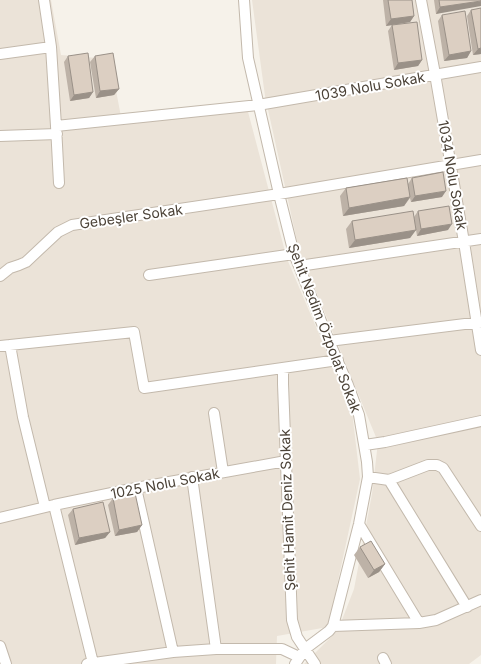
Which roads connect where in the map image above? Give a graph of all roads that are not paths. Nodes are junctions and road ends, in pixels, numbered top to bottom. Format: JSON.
{"nodes":[{"id":1,"x":44,"y":0,"type":"edge"},
{"id":2,"x":244,"y":0,"type":"edge"},
{"id":3,"x":421,"y":0,"type":"edge"},
{"id":4,"x":51,"y":47,"type":"junction"},
{"id":5,"x":0,"y":54,"type":"edge"},
{"id":6,"x":481,"y":66,"type":"edge"},
{"id":7,"x":435,"y":74,"type":"junction"},
{"id":8,"x":258,"y":105,"type":"junction"},
{"id":9,"x":57,"y":130,"type":"junction"},
{"id":10,"x":0,"y":136,"type":"edge"},
{"id":11,"x":481,"y":160,"type":"edge"},
{"id":12,"x":450,"y":165,"type":"junction"},
{"id":13,"x":59,"y":183,"type":"dead end"},
{"id":14,"x":279,"y":194,"type":"junction"},
{"id":15,"x":481,"y":239,"type":"edge"},
{"id":16,"x":464,"y":242,"type":"junction"},
{"id":17,"x":294,"y":254,"type":"junction"},
{"id":18,"x":299,"y":266,"type":"junction"},
{"id":19,"x":149,"y":274,"type":"dead end"},
{"id":20,"x":0,"y":276,"type":"edge"},
{"id":21,"x":479,"y":322,"type":"edge"},
{"id":22,"x":329,"y":341,"type":"junction"},
{"id":23,"x":5,"y":346,"type":"edge"},
{"id":24,"x":481,"y":350,"type":"edge"},
{"id":25,"x":338,"y":360,"type":"junction"},
{"id":26,"x":283,"y":368,"type":"junction"},
{"id":27,"x":214,"y":413,"type":"dead end"},
{"id":28,"x":481,"y":421,"type":"edge"},
{"id":29,"x":365,"y":445,"type":"junction"},
{"id":30,"x":286,"y":461,"type":"junction"},
{"id":31,"x":223,"y":472,"type":"junction"},
{"id":32,"x":368,"y":477,"type":"junction"},
{"id":33,"x":192,"y":478,"type":"junction"},
{"id":34,"x":389,"y":480,"type":"junction"},
{"id":35,"x":136,"y":488,"type":"junction"},
{"id":36,"x":50,"y":506,"type":"junction"},
{"id":37,"x":0,"y":518,"type":"edge"},
{"id":38,"x":359,"y":524,"type":"junction"},
{"id":39,"x":481,"y":526,"type":"edge"},
{"id":40,"x":481,"y":600,"type":"edge"},
{"id":41,"x":467,"y":606,"type":"junction"},
{"id":42,"x":419,"y":623,"type":"junction"},
{"id":43,"x":333,"y":626,"type":"junction"},
{"id":44,"x":0,"y":646,"type":"edge"},
{"id":45,"x":216,"y":649,"type":"junction"},
{"id":46,"x":305,"y":649,"type":"junction"},
{"id":47,"x":173,"y":652,"type":"junction"},
{"id":48,"x":297,"y":661,"type":"edge"},
{"id":49,"x":90,"y":663,"type":"edge"},
{"id":50,"x":6,"y":664,"type":"edge"},
{"id":51,"x":315,"y":664,"type":"edge"}],
"edges":[{"from":1,"to":4,"type":"street"},
{"from":2,"to":8,"type":"street","name":"Şehit Nedim Özpolat Sokak"},
{"from":3,"to":7,"type":"street","name":"1034 Nolu Sokak"},
{"from":4,"to":5,"type":"street"},
{"from":4,"to":9,"type":"street"},
{"from":6,"to":7,"type":"street","name":"1039 Nolu Sokak"},
{"from":7,"to":8,"type":"street","name":"1039 Nolu Sokak"},
{"from":7,"to":12,"type":"street","name":"1034 Nolu Sokak"},
{"from":8,"to":9,"type":"street","name":"1039 Nolu Sokak"},
{"from":8,"to":14,"type":"street","name":"Şehit Nedim Özpolat Sokak"},
{"from":9,"to":10,"type":"street","name":"1039 Nolu Sokak"},
{"from":9,"to":13,"type":"street"},
{"from":11,"to":12,"type":"street","name":"Gebeşler Sokak"},
{"from":12,"to":14,"type":"street","name":"Gebeşler Sokak"},
{"from":12,"to":16,"type":"street","name":"1034 Nolu Sokak"},
{"from":14,"to":17,"type":"street","name":"Şehit Nedim Özpolat Sokak"},
{"from":14,"to":20,"type":"street","name":"Gebeşler Sokak"},
{"from":15,"to":16,"type":"street"},
{"from":16,"to":18,"type":"street"},
{"from":16,"to":21,"type":"street","name":"1034 Nolu Sokak"},
{"from":17,"to":18,"type":"street","name":"Şehit Nedim Özpolat Sokak"},
{"from":17,"to":19,"type":"street"},
{"from":18,"to":22,"type":"street","name":"Şehit Nedim Özpolat Sokak"},
{"from":21,"to":22,"type":"street"},
{"from":21,"to":24,"type":"street","name":"1034 Nolu Sokak"},
{"from":22,"to":25,"type":"street","name":"Şehit Nedim Özpolat Sokak"},
{"from":23,"to":26,"type":"street"},
{"from":23,"to":36,"type":"street"},
{"from":25,"to":26,"type":"street"},
{"from":25,"to":29,"type":"street","name":"Şehit Nedim Özpolat Sokak"},
{"from":26,"to":30,"type":"street","name":"Şehit Hamit Deniz Sokak"},
{"from":27,"to":31,"type":"street"},
{"from":28,"to":29,"type":"street"},
{"from":29,"to":32,"type":"street","name":"Şehit Nedim Özpolat Sokak"},
{"from":30,"to":31,"type":"street","name":"1025 Nolu Sokak"},
{"from":30,"to":46,"type":"street","name":"Şehit Hamit Deniz Sokak"},
{"from":31,"to":33,"type":"street","name":"1025 Nolu Sokak"},
{"from":32,"to":34,"type":"street"},
{"from":32,"to":38,"type":"street","name":"Şehit Nedim Özpolat Sokak"},
{"from":33,"to":35,"type":"street","name":"1025 Nolu Sokak"},
{"from":33,"to":45,"type":"street"},
{"from":34,"to":39,"type":"street"},
{"from":34,"to":41,"type":"street"},
{"from":35,"to":36,"type":"street","name":"1025 Nolu Sokak"},
{"from":35,"to":47,"type":"street"},
{"from":36,"to":37,"type":"street","name":"1025 Nolu Sokak"},
{"from":36,"to":49,"type":"street"},
{"from":38,"to":42,"type":"street"},
{"from":38,"to":43,"type":"street","name":"Şehit Nedim Özpolat Sokak"},
{"from":40,"to":41,"type":"street"},
{"from":41,"to":42,"type":"street"},
{"from":42,"to":43,"type":"street"},
{"from":43,"to":46,"type":"street"},
{"from":44,"to":50,"type":"street"},
{"from":45,"to":47,"type":"street"},
{"from":45,"to":48,"type":"street"},
{"from":46,"to":48,"type":"street"},
{"from":46,"to":51,"type":"street","name":"Şehit Hamit Deniz Sokak"},
{"from":47,"to":49,"type":"street"}]}
